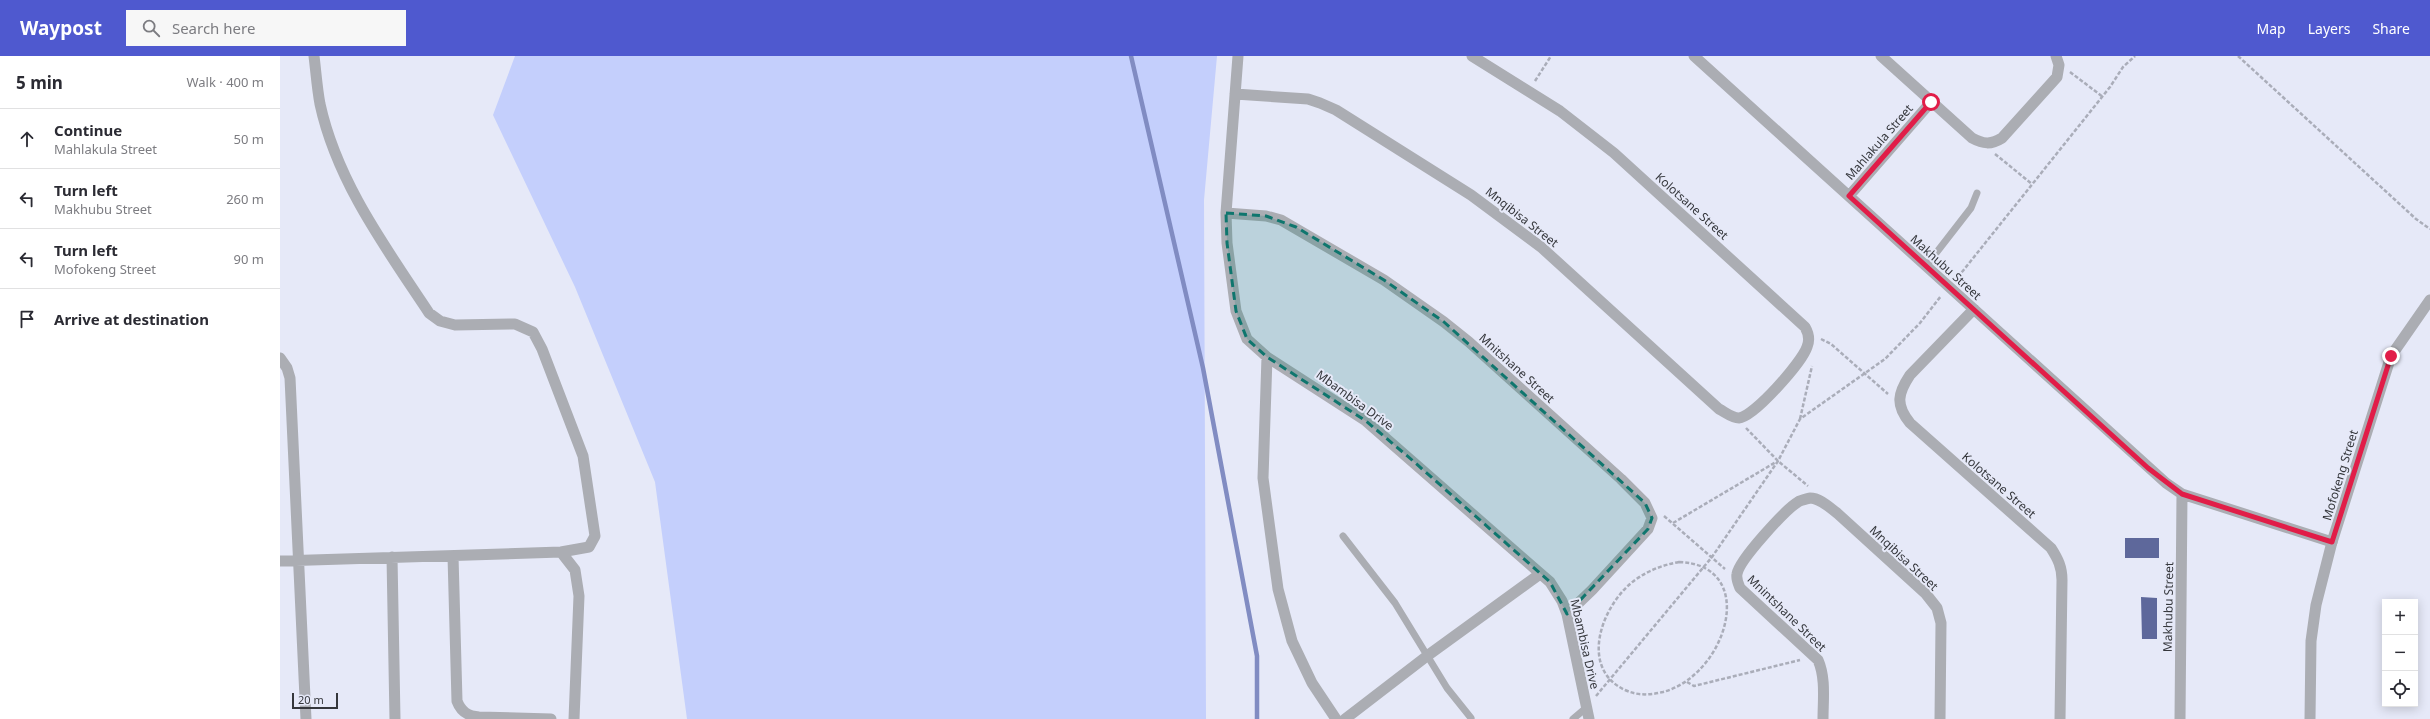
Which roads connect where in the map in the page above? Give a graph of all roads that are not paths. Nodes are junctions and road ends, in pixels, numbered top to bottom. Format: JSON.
{"nodes":[{"id":1,"x":314,"y":56,"type":"edge"},
{"id":2,"x":1238,"y":56,"type":"edge"},
{"id":3,"x":1472,"y":56,"type":"edge"},
{"id":4,"x":1694,"y":56,"type":"edge"},
{"id":5,"x":1881,"y":56,"type":"edge"},
{"id":6,"x":2058,"y":60,"type":"edge"},
{"id":7,"x":1235,"y":94,"type":"junction"},
{"id":8,"x":1931,"y":102,"type":"junction"},
{"id":9,"x":1977,"y":193,"type":"dead end"},
{"id":10,"x":1849,"y":196,"type":"junction"},
{"id":11,"x":1226,"y":213,"type":"junction"},
{"id":12,"x":1926,"y":266,"type":"junction"},
{"id":13,"x":2430,"y":300,"type":"edge"},
{"id":14,"x":1974,"y":309,"type":"junction"},
{"id":15,"x":1267,"y":356,"type":"junction"},
{"id":16,"x":280,"y":358,"type":"edge"},
{"id":17,"x":1738,"y":418,"type":"joint"},
{"id":18,"x":2182,"y":494,"type":"junction"},
{"id":19,"x":1799,"y":501,"type":"joint"},
{"id":20,"x":1344,"y":536,"type":"dead end"},
{"id":21,"x":2332,"y":542,"type":"junction"},
{"id":22,"x":561,"y":552,"type":"junction"},
{"id":23,"x":453,"y":556,"type":"junction"},
{"id":24,"x":392,"y":558,"type":"junction"},
{"id":25,"x":298,"y":560,"type":"junction"},
{"id":26,"x":280,"y":561,"type":"edge"},
{"id":27,"x":1540,"y":574,"type":"junction"},
{"id":28,"x":1567,"y":614,"type":"junction"},
{"id":29,"x":1427,"y":656,"type":"junction"},
{"id":30,"x":1586,"y":708,"type":"junction"},
{"id":31,"x":1471,"y":718,"type":"dead end"},
{"id":32,"x":306,"y":719,"type":"edge"},
{"id":33,"x":395,"y":719,"type":"edge"},
{"id":34,"x":551,"y":719,"type":"edge"},
{"id":35,"x":574,"y":719,"type":"edge"},
{"id":36,"x":1336,"y":719,"type":"edge"},
{"id":37,"x":1345,"y":719,"type":"edge"},
{"id":38,"x":1573,"y":719,"type":"edge"},
{"id":39,"x":1589,"y":719,"type":"edge"},
{"id":40,"x":1823,"y":719,"type":"edge"},
{"id":41,"x":1940,"y":719,"type":"edge"},
{"id":42,"x":2060,"y":719,"type":"edge"},
{"id":43,"x":2180,"y":719,"type":"edge"},
{"id":44,"x":2310,"y":719,"type":"edge"}],
"edges":[{"from":1,"to":22,"type":"street"},
{"from":2,"to":7,"type":"street","name":"Mbambisa Drive"},
{"from":3,"to":17,"type":"street","name":"Kolotsane Street"},
{"from":4,"to":10,"type":"street","name":"Makhubu Street"},
{"from":5,"to":8,"type":"street","name":"Mahlakula Street"},
{"from":6,"to":8,"type":"street"},
{"from":7,"to":11,"type":"street","name":"Mbambisa Drive"},
{"from":7,"to":17,"type":"street","name":"Mnqibisa Street"},
{"from":8,"to":10,"type":"street","name":"Mahlakula Street"},
{"from":9,"to":12,"type":"lane"},
{"from":10,"to":12,"type":"street","name":"Makhubu Street"},
{"from":11,"to":15,"type":"street","name":"Mbambisa Drive"},
{"from":11,"to":28,"type":"street","name":"Mnitshane Street"},
{"from":12,"to":14,"type":"street","name":"Makhubu Street"},
{"from":13,"to":21,"type":"street","name":"Mofokeng Street"},
{"from":14,"to":18,"type":"street","name":"Makhubu Street"},
{"from":14,"to":42,"type":"street","name":"Kolotsane Street"},
{"from":15,"to":27,"type":"street","name":"Mbambisa Drive"},
{"from":15,"to":36,"type":"street"},
{"from":16,"to":25,"type":"street"},
{"from":18,"to":21,"type":"street","name":"Makhubu Street"},
{"from":18,"to":43,"type":"street","name":"Makhubu Street"},
{"from":19,"to":40,"type":"street","name":"Mnintshane Street"},
{"from":19,"to":41,"type":"street","name":"Mnqibisa Street"},
{"from":20,"to":29,"type":"lane"},
{"from":21,"to":44,"type":"street","name":"Mofokeng Street"},
{"from":22,"to":23,"type":"street"},
{"from":22,"to":35,"type":"street"},
{"from":23,"to":24,"type":"street"},
{"from":23,"to":34,"type":"street"},
{"from":24,"to":25,"type":"street"},
{"from":24,"to":33,"type":"street"},
{"from":25,"to":26,"type":"street"},
{"from":25,"to":32,"type":"street"},
{"from":27,"to":28,"type":"street","name":"Mbambisa Drive"},
{"from":27,"to":29,"type":"street"},
{"from":28,"to":30,"type":"street","name":"Mbambisa Drive"},
{"from":29,"to":31,"type":"lane"},
{"from":29,"to":37,"type":"street"},
{"from":30,"to":38,"type":"lane"},
{"from":30,"to":39,"type":"street","name":"Mbambisa Drive"}]}
